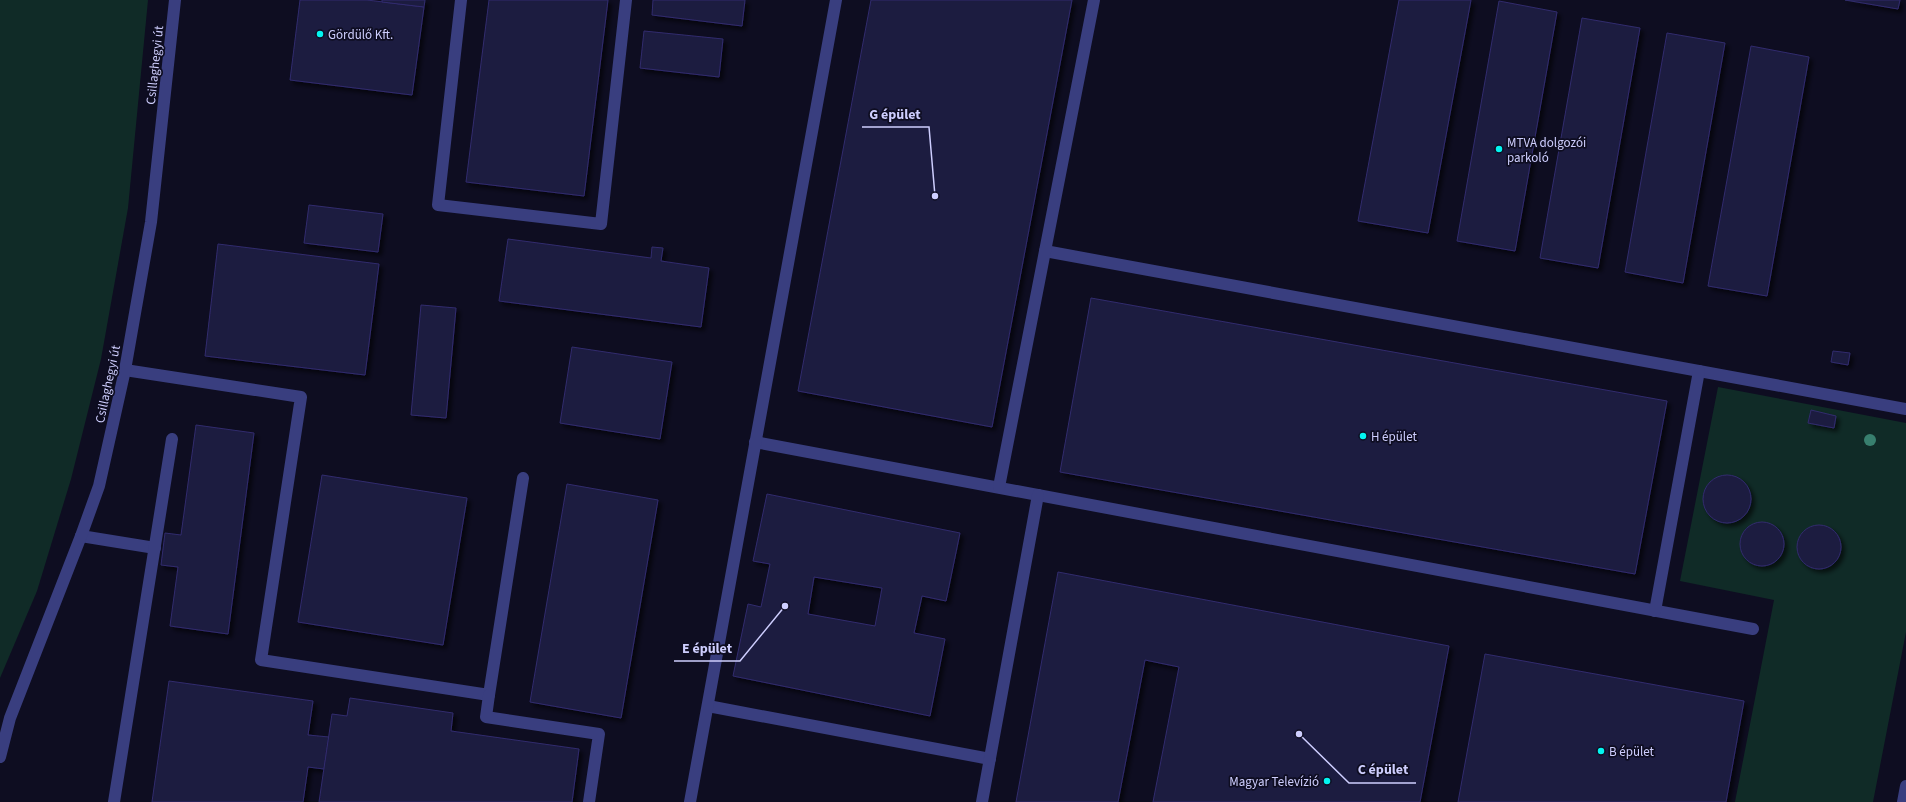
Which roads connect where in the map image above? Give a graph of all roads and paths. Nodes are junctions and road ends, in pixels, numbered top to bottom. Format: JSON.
{"nodes":[{"id":1,"x":174,"y":0,"type":"edge"},
{"id":2,"x":461,"y":0,"type":"edge"},
{"id":3,"x":626,"y":0,"type":"edge"},
{"id":4,"x":836,"y":0,"type":"edge"},
{"id":5,"x":1094,"y":0,"type":"edge"},
{"id":6,"x":1045,"y":251,"type":"junction"},
{"id":7,"x":125,"y":370,"type":"junction"},
{"id":8,"x":1699,"y":371,"type":"junction"},
{"id":9,"x":1906,"y":408,"type":"edge"},
{"id":10,"x":172,"y":439,"type":"dead end"},
{"id":11,"x":755,"y":442,"type":"junction"},
{"id":12,"x":523,"y":478,"type":"dead end"},
{"id":13,"x":999,"y":488,"type":"junction"},
{"id":14,"x":1038,"y":495,"type":"junction"},
{"id":15,"x":82,"y":536,"type":"junction"},
{"id":16,"x":154,"y":548,"type":"junction"},
{"id":17,"x":1655,"y":611,"type":"junction"},
{"id":18,"x":1753,"y":629,"type":"dead end"},
{"id":19,"x":489,"y":695,"type":"junction"},
{"id":20,"x":708,"y":706,"type":"junction"},
{"id":21,"x":0,"y":757,"type":"edge"},
{"id":22,"x":990,"y":759,"type":"junction"},
{"id":23,"x":1906,"y":786,"type":"edge"},
{"id":24,"x":114,"y":802,"type":"edge"},
{"id":25,"x":589,"y":802,"type":"edge"},
{"id":26,"x":690,"y":802,"type":"edge"},
{"id":27,"x":982,"y":802,"type":"edge"},
{"id":28,"x":1903,"y":802,"type":"edge"}],
"edges":[{"from":1,"to":7,"type":"street","name":"Csillaghegyi út"},
{"from":2,"to":3,"type":"street"},
{"from":4,"to":11,"type":"street"},
{"from":5,"to":6,"type":"street"},
{"from":6,"to":8,"type":"street"},
{"from":6,"to":13,"type":"street"},
{"from":7,"to":15,"type":"street","name":"Csillaghegyi út"},
{"from":7,"to":19,"type":"street"},
{"from":8,"to":9,"type":"street"},
{"from":8,"to":17,"type":"street"},
{"from":10,"to":16,"type":"street"},
{"from":11,"to":13,"type":"street"},
{"from":11,"to":20,"type":"street"},
{"from":12,"to":19,"type":"street"},
{"from":13,"to":14,"type":"street"},
{"from":14,"to":17,"type":"street"},
{"from":14,"to":22,"type":"street"},
{"from":15,"to":16,"type":"street"},
{"from":15,"to":21,"type":"street","name":"Csillaghegyi út"},
{"from":16,"to":24,"type":"street"},
{"from":17,"to":18,"type":"street"},
{"from":19,"to":25,"type":"street"},
{"from":20,"to":22,"type":"street"},
{"from":20,"to":26,"type":"street"},
{"from":22,"to":27,"type":"street"},
{"from":23,"to":28,"type":"street"}]}
